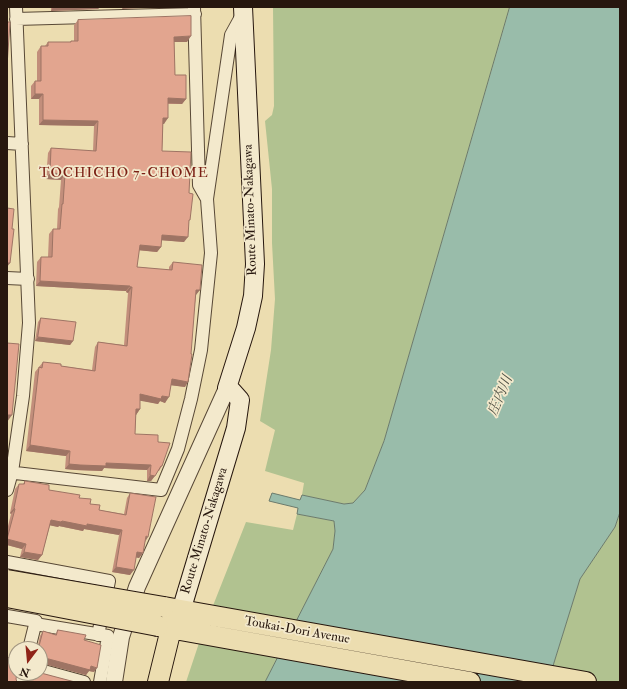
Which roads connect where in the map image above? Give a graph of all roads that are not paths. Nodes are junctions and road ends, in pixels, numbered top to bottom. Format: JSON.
{"nodes":[{"id":1,"x":195,"y":10,"type":"edge"},
{"id":2,"x":243,"y":10,"type":"edge"},
{"id":3,"x":14,"y":12,"type":"edge"},
{"id":4,"x":7,"y":143,"type":"edge"},
{"id":5,"x":22,"y":144,"type":"junction"},
{"id":6,"x":207,"y":200,"type":"junction"},
{"id":7,"x":7,"y":278,"type":"edge"},
{"id":8,"x":28,"y":280,"type":"junction"},
{"id":9,"x":227,"y":388,"type":"junction"},
{"id":10,"x":9,"y":472,"type":"edge"},
{"id":11,"x":7,"y":490,"type":"edge"},
{"id":12,"x":7,"y":562,"type":"edge"},
{"id":13,"x":7,"y":580,"type":"edge"},
{"id":14,"x":7,"y":597,"type":"edge"},
{"id":15,"x":178,"y":610,"type":"junction"},
{"id":16,"x":7,"y":616,"type":"edge"},
{"id":17,"x":35,"y":624,"type":"junction"},
{"id":18,"x":171,"y":629,"type":"junction"},
{"id":19,"x":98,"y":635,"type":"junction"},
{"id":20,"x":31,"y":641,"type":"edge"},
{"id":21,"x":48,"y":672,"type":"edge"},
{"id":22,"x":84,"y":682,"type":"edge"},
{"id":23,"x":100,"y":682,"type":"edge"},
{"id":24,"x":114,"y":682,"type":"edge"},
{"id":25,"x":158,"y":682,"type":"edge"},
{"id":26,"x":470,"y":682,"type":"edge"},
{"id":27,"x":586,"y":682,"type":"edge"}],
"edges":[{"from":1,"to":3,"type":"street"},
{"from":1,"to":6,"type":"street"},
{"from":2,"to":6,"type":"street"},
{"from":2,"to":9,"type":"main road","name":"Route Minato-Nakagawa"},
{"from":3,"to":5,"type":"street"},
{"from":4,"to":5,"type":"street"},
{"from":5,"to":8,"type":"street"},
{"from":6,"to":10,"type":"street"},
{"from":7,"to":8,"type":"street"},
{"from":8,"to":10,"type":"street"},
{"from":9,"to":15,"type":"main road","name":"Route Minato-Nakagawa"},
{"from":9,"to":24,"type":"street"},
{"from":10,"to":11,"type":"street"},
{"from":12,"to":19,"type":"street"},
{"from":13,"to":15,"type":"main road","name":"Toukai-Dori Avenue","bridge":true},
{"from":14,"to":18,"type":"main road","name":"Toukai-Dori Avenue","bridge":true},
{"from":15,"to":27,"type":"main road","name":"Toukai-Dori Avenue"},
{"from":16,"to":17,"type":"street"},
{"from":17,"to":19,"type":"street"},
{"from":17,"to":20,"type":"street"},
{"from":18,"to":25,"type":"main road"},
{"from":18,"to":26,"type":"main road","name":"Toukai-Dori Avenue"},
{"from":19,"to":23,"type":"street"},
{"from":21,"to":22,"type":"street"}]}
